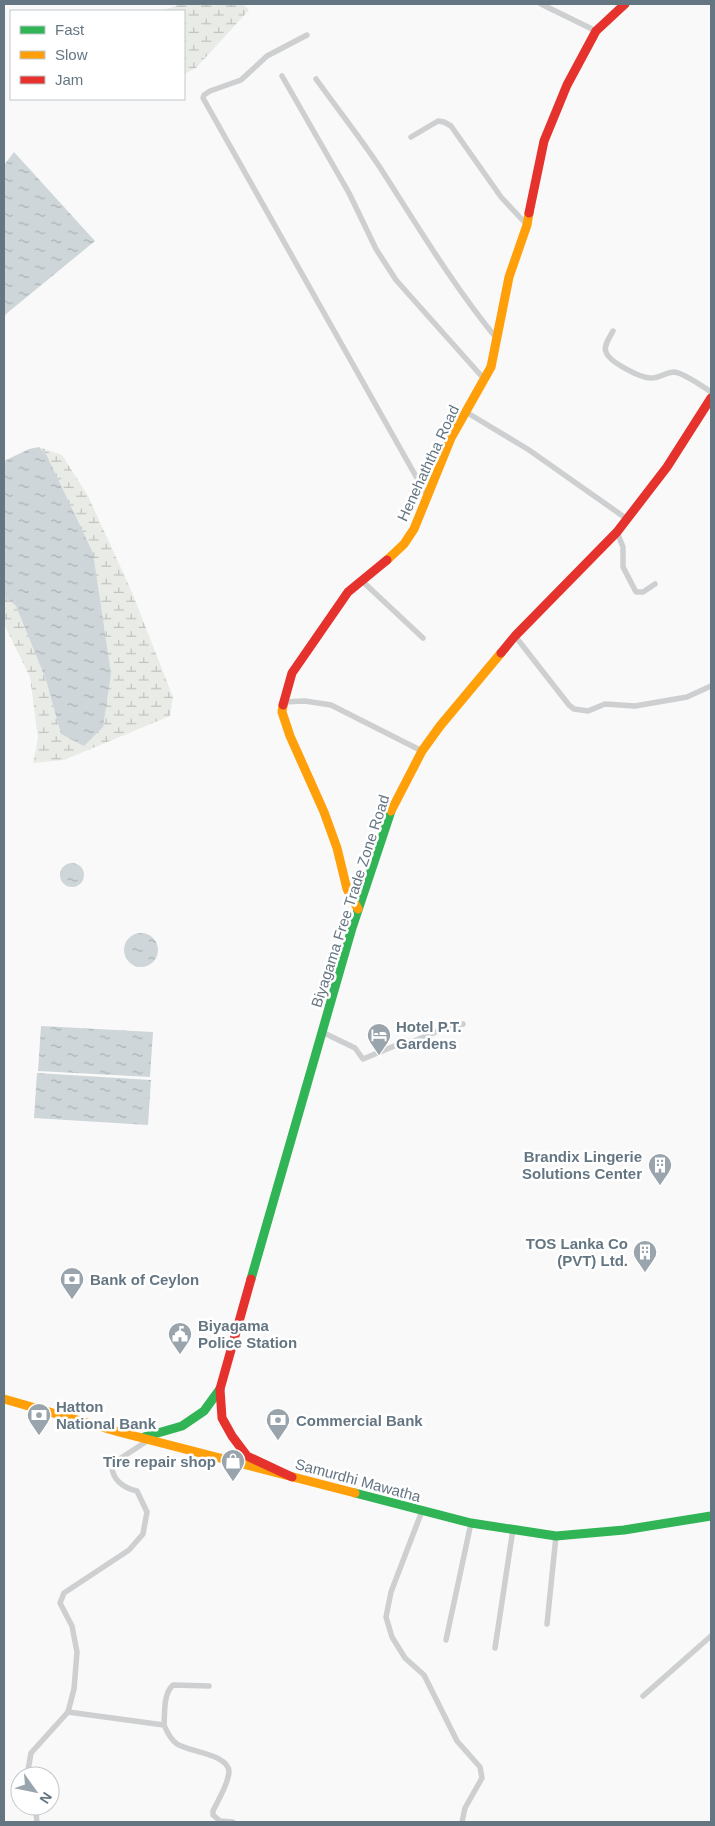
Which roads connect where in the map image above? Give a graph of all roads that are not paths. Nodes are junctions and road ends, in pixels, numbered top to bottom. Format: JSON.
{"nodes":[{"id":1,"x":541,"y":4,"type":"edge"},
{"id":2,"x":625,"y":4,"type":"edge"},
{"id":3,"x":596,"y":31,"type":"junction"},
{"id":4,"x":307,"y":35,"type":"dead end"},
{"id":5,"x":282,"y":76,"type":"dead end"},
{"id":6,"x":316,"y":79,"type":"dead end"},
{"id":7,"x":411,"y":137,"type":"dead end"},
{"id":8,"x":527,"y":225,"type":"junction"},
{"id":9,"x":613,"y":331,"type":"dead end"},
{"id":10,"x":497,"y":338,"type":"junction"},
{"id":11,"x":485,"y":380,"type":"junction"},
{"id":12,"x":711,"y":392,"type":"edge"},
{"id":13,"x":711,"y":398,"type":"edge"},
{"id":14,"x":466,"y":412,"type":"junction"},
{"id":15,"x":427,"y":496,"type":"junction"},
{"id":16,"x":627,"y":519,"type":"junction"},
{"id":17,"x":617,"y":532,"type":"junction"},
{"id":18,"x":361,"y":580,"type":"junction"},
{"id":19,"x":655,"y":584,"type":"dead end"},
{"id":20,"x":514,"y":636,"type":"junction"},
{"id":21,"x":423,"y":638,"type":"dead end"},
{"id":22,"x":711,"y":686,"type":"edge"},
{"id":23,"x":283,"y":702,"type":"junction"},
{"id":24,"x":422,"y":751,"type":"junction"},
{"id":25,"x":358,"y":909,"type":"junction"},
{"id":26,"x":464,"y":1024,"type":"dead end"},
{"id":27,"x":322,"y":1032,"type":"junction"},
{"id":28,"x":220,"y":1389,"type":"junction"},
{"id":29,"x":4,"y":1399,"type":"edge"},
{"id":30,"x":147,"y":1438,"type":"junction"},
{"id":31,"x":292,"y":1477,"type":"junction"},
{"id":32,"x":422,"y":1511,"type":"junction"},
{"id":33,"x":711,"y":1516,"type":"edge"},
{"id":34,"x":471,"y":1523,"type":"junction"},
{"id":35,"x":513,"y":1529,"type":"junction"},
{"id":36,"x":556,"y":1536,"type":"junction"},
{"id":37,"x":547,"y":1624,"type":"dead end"},
{"id":38,"x":711,"y":1636,"type":"edge"},
{"id":39,"x":446,"y":1640,"type":"dead end"},
{"id":40,"x":496,"y":1648,"type":"dead end"},
{"id":41,"x":209,"y":1686,"type":"dead end"},
{"id":42,"x":643,"y":1696,"type":"dead end"},
{"id":43,"x":68,"y":1712,"type":"junction"},
{"id":44,"x":164,"y":1725,"type":"junction"},
{"id":45,"x":29,"y":1766,"type":"edge"},
{"id":46,"x":234,"y":1822,"type":"edge"},
{"id":47,"x":462,"y":1822,"type":"edge"}],
"edges":[{"from":1,"to":3,"type":"street"},
{"from":2,"to":3,"type":"main road","name":"Henehaththa Road"},
{"from":3,"to":8,"type":"main road","name":"Henehaththa Road"},
{"from":4,"to":15,"type":"street"},
{"from":5,"to":11,"type":"street"},
{"from":6,"to":10,"type":"street"},
{"from":7,"to":8,"type":"street"},
{"from":8,"to":10,"type":"main road","name":"Henehaththa Road"},
{"from":9,"to":12,"type":"street"},
{"from":10,"to":11,"type":"main road","name":"Henehaththa Road"},
{"from":11,"to":14,"type":"main road","name":"Henehaththa Road"},
{"from":13,"to":16,"type":"main road","name":"Biyagama Free Trade Zone Road"},
{"from":14,"to":15,"type":"main road","name":"Henehaththa Road"},
{"from":14,"to":16,"type":"street"},
{"from":15,"to":18,"type":"main road","name":"Henehaththa Road"},
{"from":16,"to":17,"type":"main road","name":"Biyagama Free Trade Zone Road"},
{"from":17,"to":19,"type":"street"},
{"from":17,"to":20,"type":"main road","name":"Biyagama Free Trade Zone Road"},
{"from":18,"to":21,"type":"street"},
{"from":18,"to":23,"type":"main road","name":"Henehaththa Road"},
{"from":20,"to":22,"type":"street"},
{"from":20,"to":24,"type":"main road","name":"Biyagama Free Trade Zone Road"},
{"from":23,"to":24,"type":"street"},
{"from":23,"to":25,"type":"main road","name":"Henehaththa Road"},
{"from":24,"to":25,"type":"main road","name":"Biyagama Free Trade Zone Road"},
{"from":25,"to":27,"type":"main road","name":"Biyagama Free Trade Zone Road"},
{"from":26,"to":27,"type":"street"},
{"from":27,"to":28,"type":"main road","name":"Biyagama Free Trade Zone Road"},
{"from":28,"to":30,"type":"main road","name":"Biyagama Free Trade Zone Road"},
{"from":28,"to":31,"type":"main road","name":"Biyagama Free Trade Zone Road"},
{"from":29,"to":30,"type":"main road","name":"Samurdhi Mawatha"},
{"from":30,"to":31,"type":"main road","name":"Samurdhi Mawatha"},
{"from":30,"to":43,"type":"street"},
{"from":31,"to":32,"type":"main road","name":"Samurdhi Mawatha"},
{"from":32,"to":34,"type":"main road","name":"Samurdhi Mawatha"},
{"from":32,"to":47,"type":"street"},
{"from":33,"to":36,"type":"main road","name":"Samurdhi Mawatha"},
{"from":34,"to":35,"type":"main road","name":"Samurdhi Mawatha"},
{"from":34,"to":39,"type":"street"},
{"from":35,"to":36,"type":"main road","name":"Samurdhi Mawatha"},
{"from":35,"to":40,"type":"street"},
{"from":36,"to":37,"type":"street"},
{"from":38,"to":42,"type":"street"},
{"from":41,"to":44,"type":"street"},
{"from":43,"to":44,"type":"street"},
{"from":43,"to":45,"type":"street"},
{"from":44,"to":46,"type":"street"}]}
